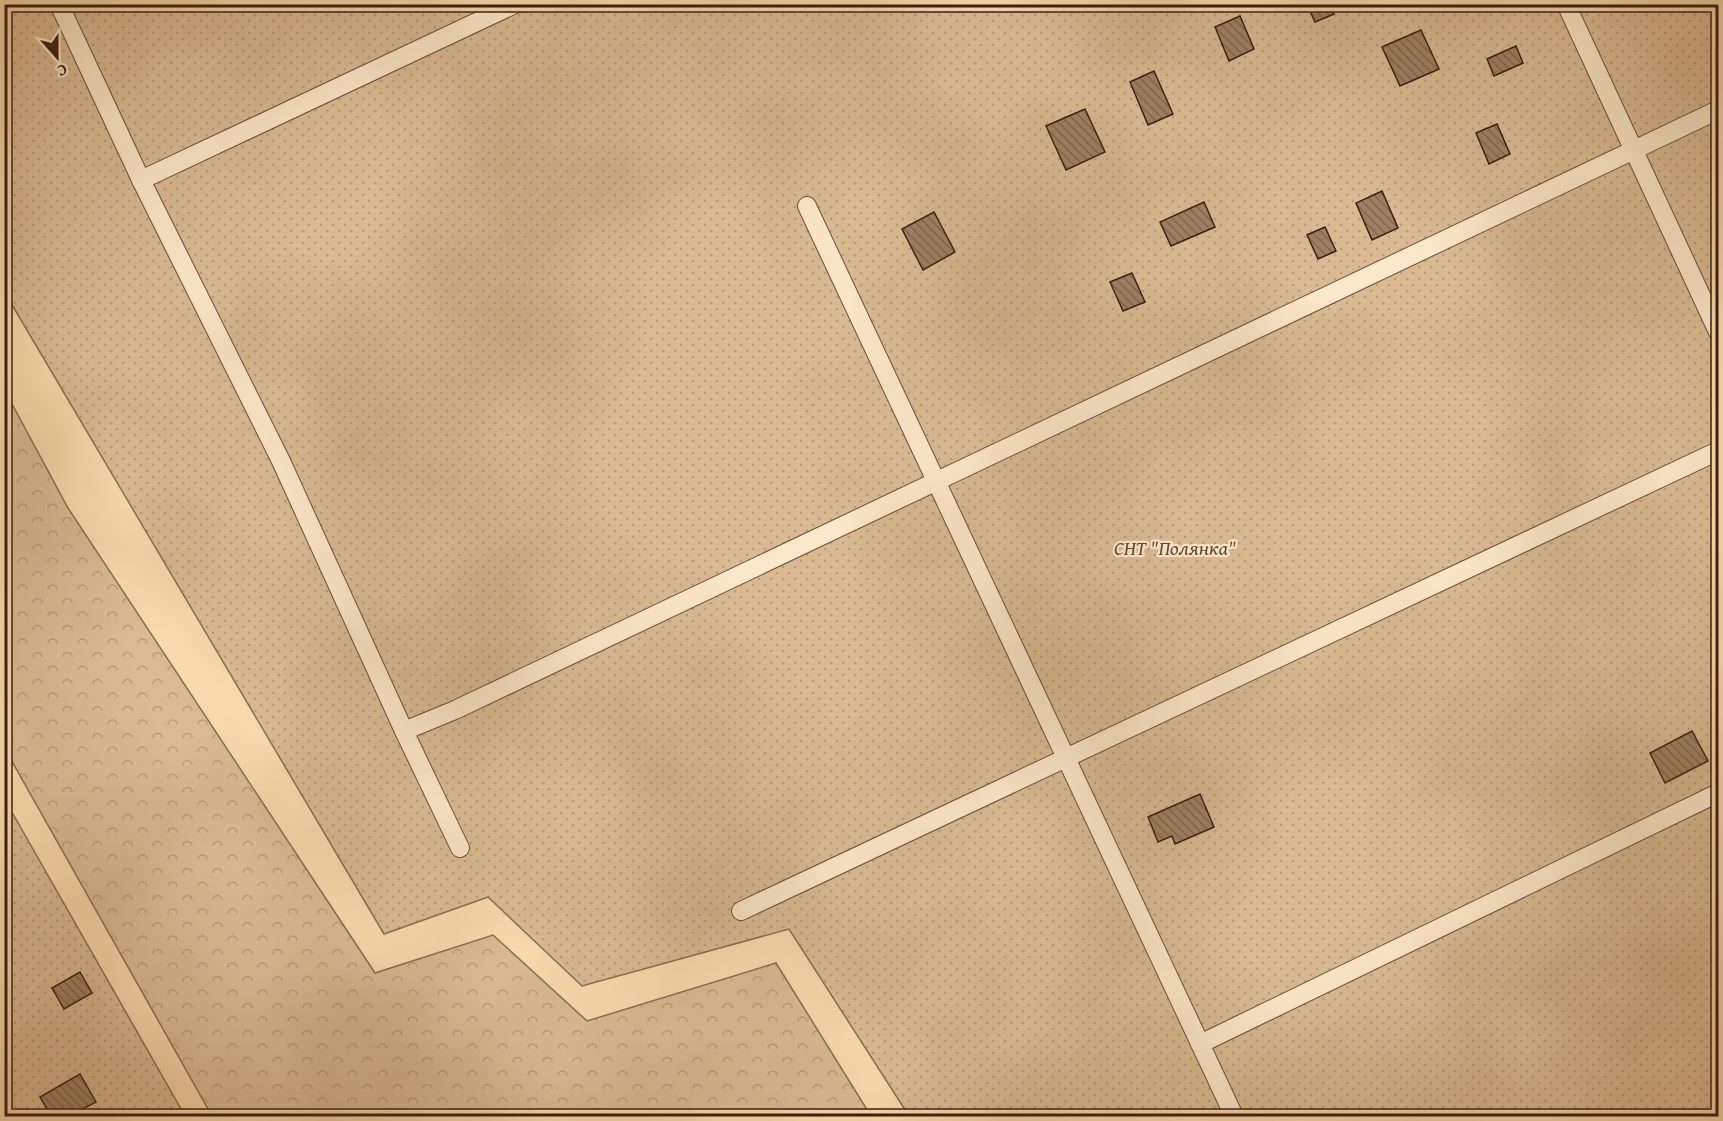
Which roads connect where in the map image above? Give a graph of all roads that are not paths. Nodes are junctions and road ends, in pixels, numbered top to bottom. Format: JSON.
{"nodes":[{"id":1,"x":59,"y":4,"type":"edge"},
{"id":2,"x":515,"y":4,"type":"edge"},
{"id":3,"x":1566,"y":4,"type":"edge"},
{"id":4,"x":1719,"y":110,"type":"edge"},
{"id":5,"x":1633,"y":151,"type":"junction"},
{"id":6,"x":141,"y":180,"type":"junction"},
{"id":7,"x":807,"y":206,"type":"dead end"},
{"id":8,"x":1719,"y":332,"type":"edge"},
{"id":9,"x":1719,"y":451,"type":"edge"},
{"id":10,"x":937,"y":483,"type":"junction"},
{"id":11,"x":404,"y":731,"type":"junction"},
{"id":12,"x":1066,"y":759,"type":"junction"},
{"id":13,"x":1719,"y":793,"type":"edge"},
{"id":14,"x":460,"y":848,"type":"dead end"},
{"id":15,"x":741,"y":911,"type":"dead end"},
{"id":16,"x":1200,"y":1044,"type":"junction"},
{"id":17,"x":1234,"y":1116,"type":"edge"}],
"edges":[{"from":1,"to":6,"type":"lane"},
{"from":2,"to":6,"type":"lane"},
{"from":3,"to":5,"type":"lane"},
{"from":4,"to":5,"type":"lane"},
{"from":5,"to":8,"type":"lane"},
{"from":5,"to":10,"type":"lane"},
{"from":6,"to":11,"type":"lane"},
{"from":7,"to":10,"type":"lane"},
{"from":9,"to":12,"type":"lane"},
{"from":10,"to":11,"type":"lane"},
{"from":10,"to":12,"type":"lane"},
{"from":11,"to":14,"type":"lane"},
{"from":12,"to":15,"type":"lane"},
{"from":12,"to":16,"type":"lane"},
{"from":13,"to":16,"type":"lane"},
{"from":16,"to":17,"type":"lane"}]}
